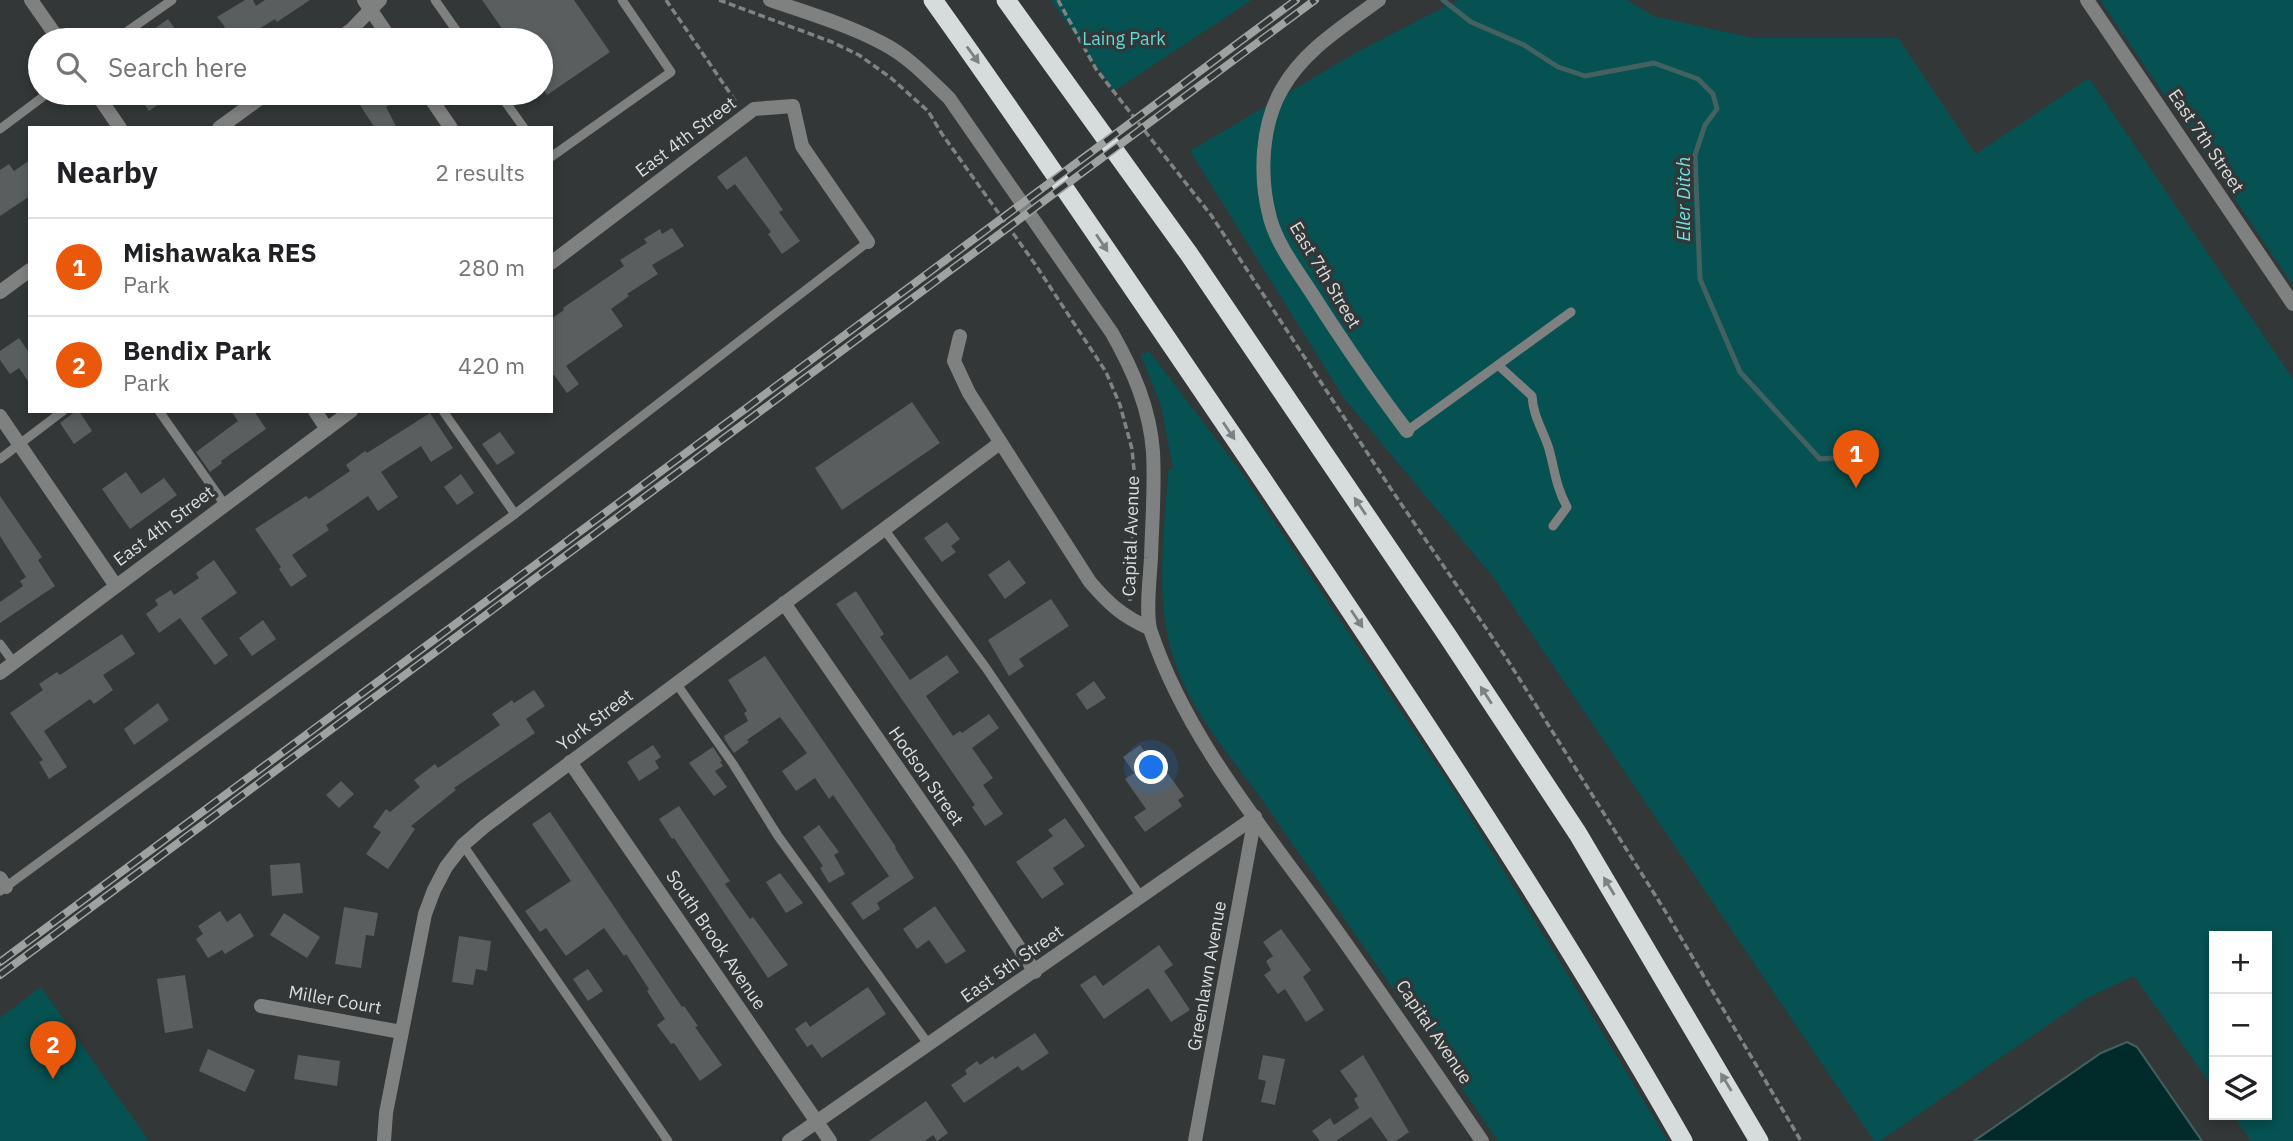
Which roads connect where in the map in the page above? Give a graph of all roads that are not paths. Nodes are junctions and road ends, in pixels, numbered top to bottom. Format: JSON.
{"nodes":[{"id":1,"x":32,"y":0,"type":"edge"},
{"id":2,"x":172,"y":0,"type":"edge"},
{"id":3,"x":622,"y":0,"type":"edge"},
{"id":4,"x":769,"y":0,"type":"edge"},
{"id":5,"x":933,"y":0,"type":"edge"},
{"id":6,"x":1006,"y":0,"type":"edge"},
{"id":7,"x":1379,"y":0,"type":"edge"},
{"id":8,"x":2087,"y":0,"type":"edge"},
{"id":9,"x":440,"y":2,"type":"edge"},
{"id":10,"x":371,"y":3,"type":"edge"},
{"id":11,"x":51,"y":28,"type":"edge"},
{"id":12,"x":132,"y":28,"type":"edge"},
{"id":13,"x":348,"y":28,"type":"edge"},
{"id":14,"x":385,"y":28,"type":"edge"},
{"id":15,"x":456,"y":28,"type":"edge"},
{"id":16,"x":32,"y":105,"type":"edge"},
{"id":17,"x":104,"y":105,"type":"edge"},
{"id":18,"x":251,"y":105,"type":"edge"},
{"id":19,"x":435,"y":105,"type":"edge"},
{"id":20,"x":508,"y":105,"type":"edge"},
{"id":21,"x":119,"y":126,"type":"edge"},
{"id":22,"x":222,"y":126,"type":"edge"},
{"id":23,"x":448,"y":126,"type":"edge"},
{"id":24,"x":523,"y":126,"type":"edge"},
{"id":25,"x":0,"y":129,"type":"edge"},
{"id":26,"x":553,"y":156,"type":"edge"},
{"id":27,"x":868,"y":242,"type":"joint"},
{"id":28,"x":553,"y":261,"type":"edge"},
{"id":29,"x":28,"y":271,"type":"edge"},
{"id":30,"x":0,"y":292,"type":"edge"},
{"id":31,"x":2293,"y":304,"type":"edge"},
{"id":32,"x":1571,"y":312,"type":"dead end"},
{"id":33,"x":960,"y":336,"type":"dead end"},
{"id":34,"x":1498,"y":365,"type":"junction"},
{"id":35,"x":60,"y":413,"type":"edge"},
{"id":36,"x":160,"y":413,"type":"edge"},
{"id":37,"x":316,"y":413,"type":"edge"},
{"id":38,"x":348,"y":413,"type":"edge"},
{"id":39,"x":444,"y":413,"type":"edge"},
{"id":40,"x":0,"y":416,"type":"edge"},
{"id":41,"x":327,"y":429,"type":"junction"},
{"id":42,"x":1407,"y":431,"type":"joint"},
{"id":43,"x":1000,"y":443,"type":"junction"},
{"id":44,"x":19,"y":444,"type":"junction"},
{"id":45,"x":0,"y":459,"type":"edge"},
{"id":46,"x":225,"y":505,"type":"junction"},
{"id":47,"x":514,"y":514,"type":"junction"},
{"id":48,"x":1553,"y":526,"type":"dead end"},
{"id":49,"x":884,"y":529,"type":"junction"},
{"id":50,"x":116,"y":586,"type":"junction"},
{"id":51,"x":784,"y":603,"type":"junction"},
{"id":52,"x":1149,"y":628,"type":"junction"},
{"id":53,"x":0,"y":644,"type":"edge"},
{"id":54,"x":13,"y":663,"type":"junction"},
{"id":55,"x":0,"y":673,"type":"edge"},
{"id":56,"x":676,"y":683,"type":"junction"},
{"id":57,"x":570,"y":762,"type":"junction"},
{"id":58,"x":1255,"y":817,"type":"junction"},
{"id":59,"x":463,"y":845,"type":"junction"},
{"id":60,"x":2,"y":886,"type":"edge"},
{"id":61,"x":1141,"y":897,"type":"junction"},
{"id":62,"x":1035,"y":972,"type":"junction"},
{"id":63,"x":261,"y":1006,"type":"dead end"},
{"id":64,"x":401,"y":1032,"type":"junction"},
{"id":65,"x":929,"y":1045,"type":"junction"},
{"id":66,"x":817,"y":1122,"type":"junction"},
{"id":67,"x":384,"y":1141,"type":"edge"},
{"id":68,"x":668,"y":1141,"type":"edge"},
{"id":69,"x":789,"y":1141,"type":"edge"},
{"id":70,"x":830,"y":1141,"type":"edge"},
{"id":71,"x":1195,"y":1141,"type":"edge"},
{"id":72,"x":1482,"y":1141,"type":"edge"},
{"id":73,"x":1683,"y":1141,"type":"edge"},
{"id":74,"x":1759,"y":1141,"type":"edge"}],
"edges":[{"from":1,"to":11,"type":"street"},
{"from":2,"to":12,"type":"lane"},
{"from":3,"to":26,"type":"lane"},
{"from":4,"to":52,"type":"street","name":"Capital Avenue"},
{"from":5,"to":73,"type":"highway","one_way":true},
{"from":74,"to":6,"type":"highway","one_way":true},
{"from":7,"to":42,"type":"street","name":"East 7th Street"},
{"from":8,"to":31,"type":"street","name":"East 7th Street"},
{"from":9,"to":15,"type":"lane"},
{"from":10,"to":13,"type":"street"},
{"from":10,"to":14,"type":"street"},
{"from":16,"to":25,"type":"lane"},
{"from":17,"to":21,"type":"street"},
{"from":18,"to":22,"type":"street"},
{"from":19,"to":23,"type":"street"},
{"from":20,"to":24,"type":"lane"},
{"from":27,"to":28,"type":"street","name":"East 4th Street"},
{"from":27,"to":47,"type":"lane"},
{"from":29,"to":30,"type":"street"},
{"from":32,"to":34,"type":"lane"},
{"from":33,"to":43,"type":"street"},
{"from":34,"to":42,"type":"lane"},
{"from":34,"to":48,"type":"lane"},
{"from":35,"to":44,"type":"lane"},
{"from":36,"to":46,"type":"lane"},
{"from":37,"to":41,"type":"street"},
{"from":38,"to":41,"type":"street","name":"East 4th Street"},
{"from":39,"to":47,"type":"lane"},
{"from":40,"to":44,"type":"street"},
{"from":41,"to":46,"type":"street","name":"East 4th Street"},
{"from":43,"to":49,"type":"street","name":"York Street"},
{"from":43,"to":52,"type":"street"},
{"from":44,"to":45,"type":"lane"},
{"from":44,"to":50,"type":"street"},
{"from":46,"to":50,"type":"street","name":"East 4th Street"},
{"from":47,"to":60,"type":"lane"},
{"from":49,"to":51,"type":"street","name":"York Street"},
{"from":49,"to":61,"type":"lane"},
{"from":50,"to":54,"type":"street","name":"East 4th Street"},
{"from":51,"to":56,"type":"street","name":"York Street"},
{"from":51,"to":62,"type":"street","name":"Hodson Street"},
{"from":52,"to":58,"type":"street","name":"Capital Avenue"},
{"from":53,"to":54,"type":"lane"},
{"from":54,"to":55,"type":"street","name":"East 4th Street"},
{"from":56,"to":57,"type":"street","name":"York Street"},
{"from":56,"to":65,"type":"lane"},
{"from":57,"to":59,"type":"street","name":"York Street"},
{"from":57,"to":66,"type":"street","name":"South Brook Avenue"},
{"from":58,"to":61,"type":"street","name":"East 5th Street"},
{"from":58,"to":71,"type":"street","name":"Greenlawn Avenue"},
{"from":58,"to":72,"type":"street","name":"Capital Avenue"},
{"from":59,"to":64,"type":"street","name":"York Street"},
{"from":59,"to":68,"type":"lane"},
{"from":61,"to":62,"type":"street","name":"East 5th Street"},
{"from":62,"to":65,"type":"street","name":"East 5th Street"},
{"from":63,"to":64,"type":"street","name":"Miller Court"},
{"from":64,"to":67,"type":"street","name":"York Street"},
{"from":65,"to":66,"type":"street","name":"East 5th Street"},
{"from":66,"to":69,"type":"street","name":"East 5th Street"},
{"from":66,"to":70,"type":"street","name":"South Brook Avenue"}]}
